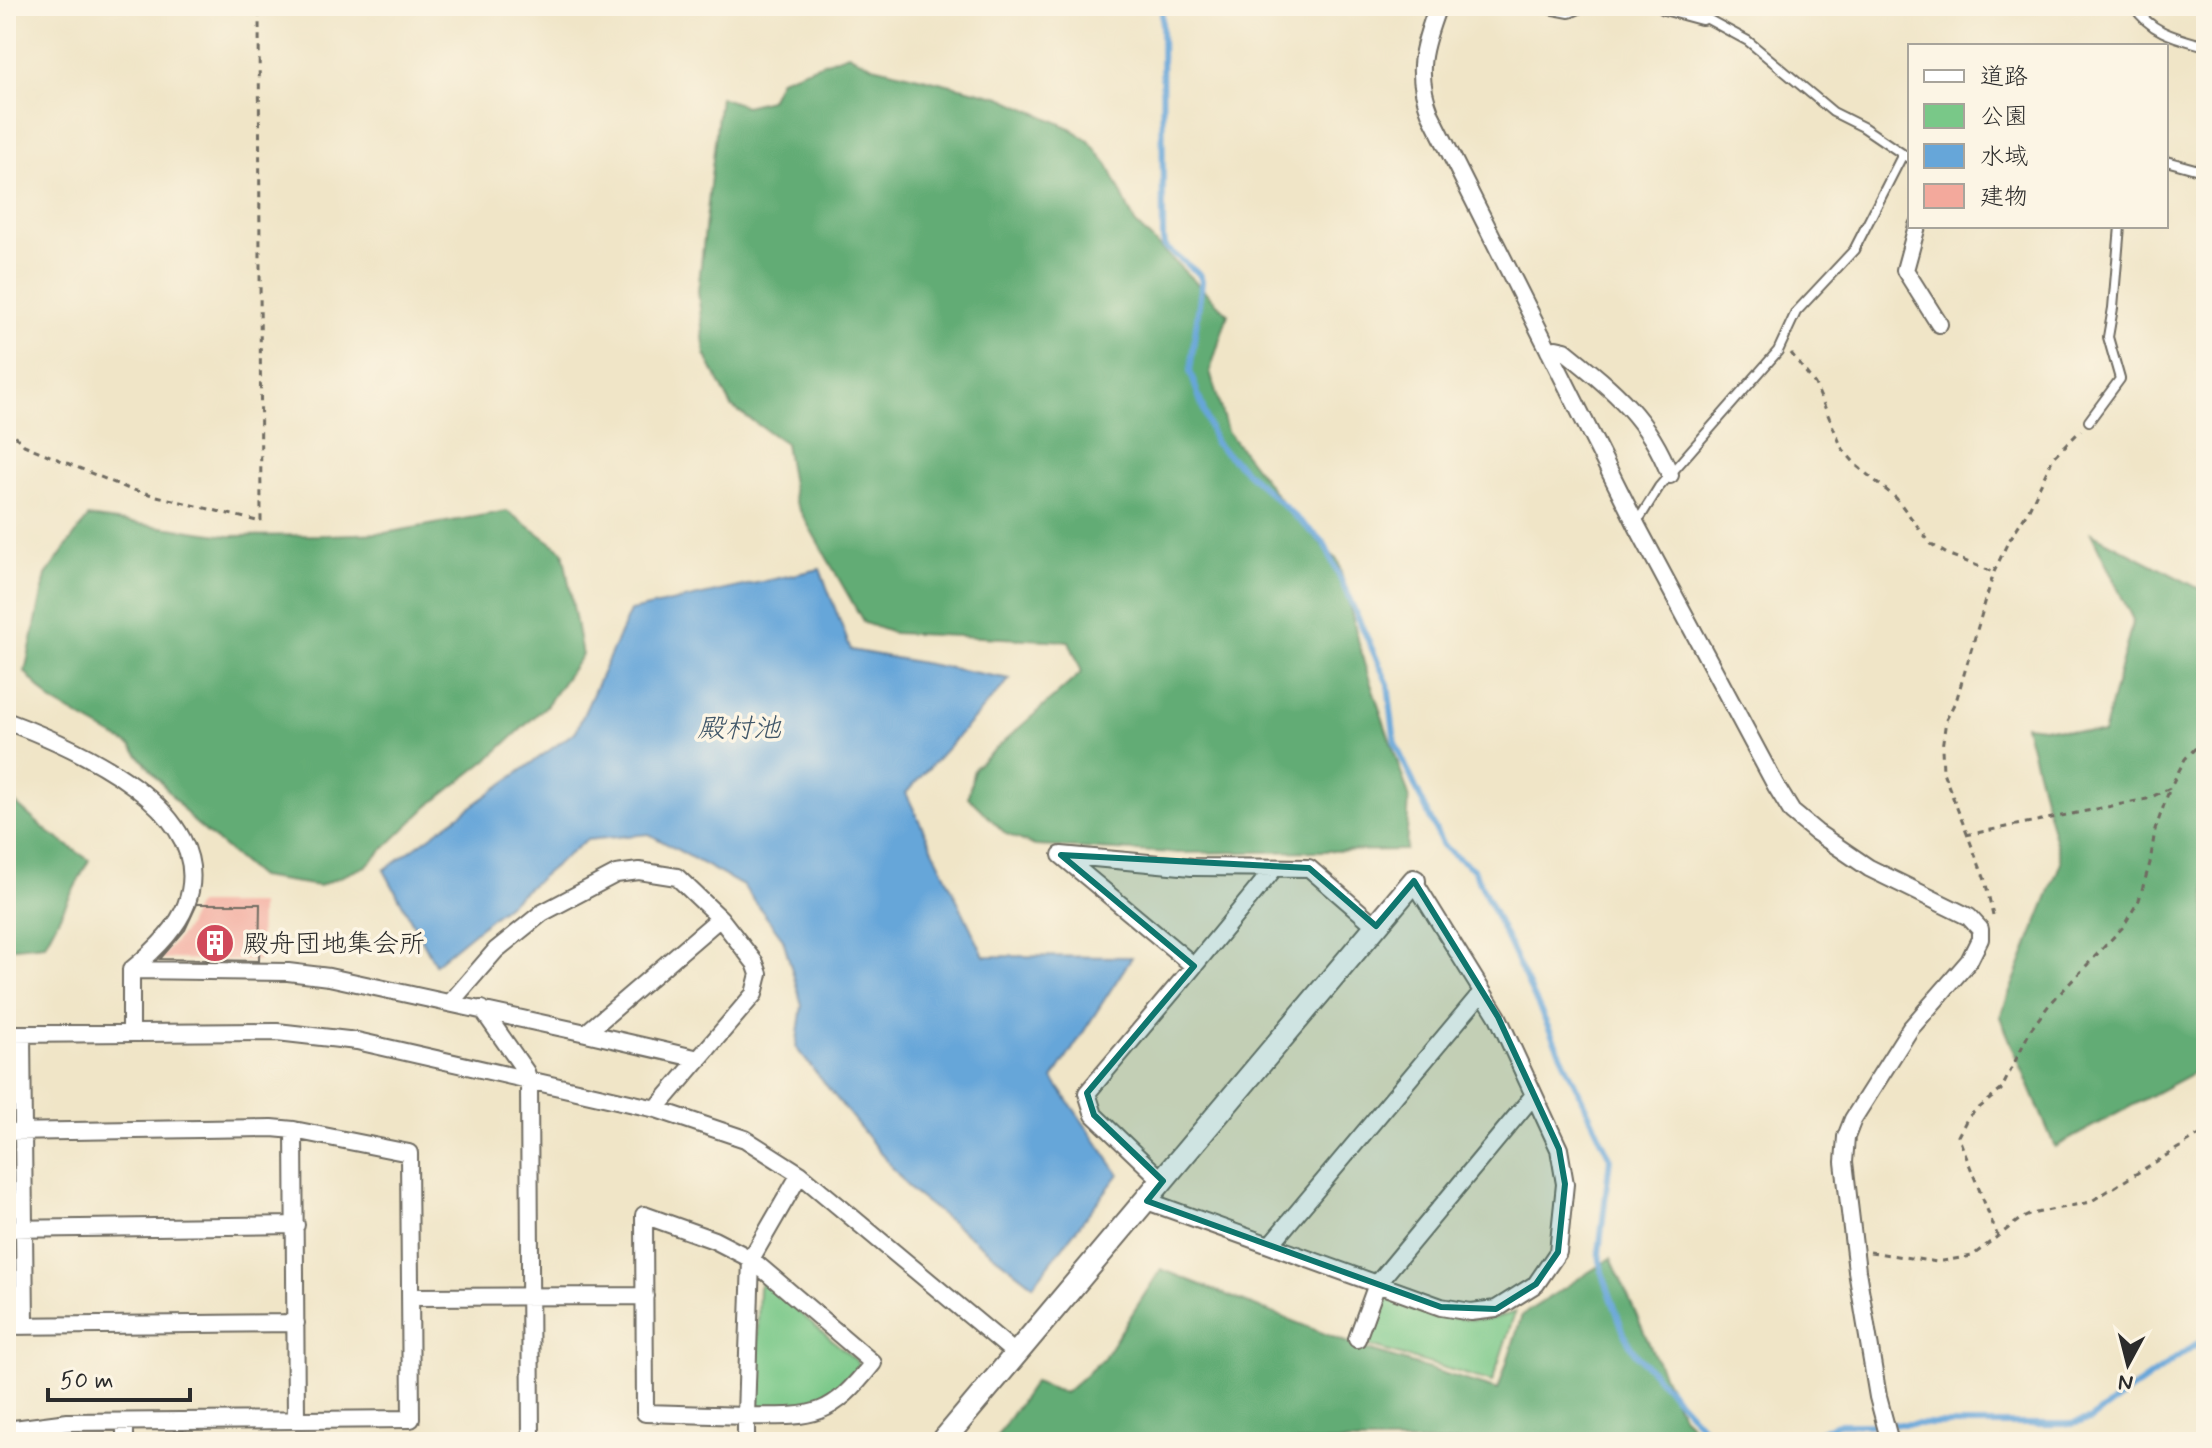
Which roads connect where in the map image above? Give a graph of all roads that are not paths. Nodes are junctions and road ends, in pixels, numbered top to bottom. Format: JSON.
{"nodes":[{"id":1,"x":1438,"y":6,"type":"edge"},
{"id":2,"x":1553,"y":6,"type":"edge"},
{"id":3,"x":1576,"y":6,"type":"edge"},
{"id":4,"x":1665,"y":6,"type":"edge"},
{"id":5,"x":2134,"y":6,"type":"edge"},
{"id":6,"x":1705,"y":11,"type":"edge"},
{"id":7,"x":2206,"y":46,"type":"edge"},
{"id":8,"x":1907,"y":156,"type":"edge"},
{"id":9,"x":2168,"y":162,"type":"edge"},
{"id":10,"x":2206,"y":172,"type":"edge"},
{"id":11,"x":1916,"y":228,"type":"edge"},
{"id":12,"x":2120,"y":228,"type":"edge"},
{"id":13,"x":1939,"y":324,"type":"dead end"},
{"id":14,"x":1549,"y":351,"type":"junction"},
{"id":15,"x":2089,"y":421,"type":"road end"},
{"id":16,"x":1670,"y":475,"type":"junction"},
{"id":17,"x":1634,"y":519,"type":"junction"},
{"id":18,"x":6,"y":721,"type":"edge"},
{"id":19,"x":1273,"y":870,"type":"junction"},
{"id":20,"x":1414,"y":881,"type":"joint"},
{"id":21,"x":720,"y":918,"type":"junction"},
{"id":22,"x":1376,"y":926,"type":"junction"},
{"id":23,"x":1194,"y":966,"type":"junction"},
{"id":24,"x":131,"y":970,"type":"junction"},
{"id":25,"x":1482,"y":992,"type":"junction"},
{"id":26,"x":451,"y":1002,"type":"junction"},
{"id":27,"x":482,"y":1009,"type":"junction"},
{"id":28,"x":131,"y":1033,"type":"junction"},
{"id":29,"x":586,"y":1033,"type":"junction"},
{"id":30,"x":14,"y":1034,"type":"edge"},
{"id":31,"x":699,"y":1059,"type":"junction"},
{"id":32,"x":529,"y":1081,"type":"junction"},
{"id":33,"x":1533,"y":1096,"type":"junction"},
{"id":34,"x":656,"y":1109,"type":"junction"},
{"id":35,"x":294,"y":1130,"type":"junction"},
{"id":36,"x":15,"y":1132,"type":"edge"},
{"id":37,"x":800,"y":1174,"type":"junction"},
{"id":38,"x":1163,"y":1181,"type":"junction"},
{"id":39,"x":1147,"y":1201,"type":"junction"},
{"id":40,"x":296,"y":1225,"type":"junction"},
{"id":41,"x":15,"y":1228,"type":"edge"},
{"id":42,"x":1270,"y":1245,"type":"junction"},
{"id":43,"x":751,"y":1259,"type":"junction"},
{"id":44,"x":1377,"y":1284,"type":"junction"},
{"id":45,"x":645,"y":1296,"type":"junction"},
{"id":46,"x":410,"y":1297,"type":"junction"},
{"id":47,"x":532,"y":1297,"type":"junction"},
{"id":48,"x":296,"y":1323,"type":"junction"},
{"id":49,"x":25,"y":1325,"type":"junction"},
{"id":50,"x":6,"y":1326,"type":"edge"},
{"id":51,"x":1357,"y":1339,"type":"dead end"},
{"id":52,"x":1016,"y":1354,"type":"junction"},
{"id":53,"x":746,"y":1416,"type":"junction"},
{"id":54,"x":296,"y":1420,"type":"junction"},
{"id":55,"x":125,"y":1422,"type":"junction"},
{"id":56,"x":6,"y":1430,"type":"edge"},
{"id":57,"x":125,"y":1442,"type":"edge"},
{"id":58,"x":531,"y":1442,"type":"edge"},
{"id":59,"x":746,"y":1442,"type":"edge"},
{"id":60,"x":942,"y":1442,"type":"edge"},
{"id":61,"x":1890,"y":1442,"type":"edge"}],
"edges":[{"from":1,"to":14,"type":"street"},
{"from":2,"to":3,"type":"street"},
{"from":4,"to":6,"type":"street"},
{"from":5,"to":7,"type":"lane"},
{"from":6,"to":8,"type":"lane"},
{"from":8,"to":16,"type":"lane"},
{"from":9,"to":10,"type":"lane"},
{"from":11,"to":13,"type":"street"},
{"from":12,"to":15,"type":"lane"},
{"from":14,"to":16,"type":"street"},
{"from":14,"to":17,"type":"street"},
{"from":16,"to":17,"type":"lane"},
{"from":17,"to":61,"type":"street"},
{"from":18,"to":24,"type":"street"},
{"from":19,"to":22,"type":"street"},
{"from":19,"to":23,"type":"street"},
{"from":19,"to":23,"type":"street"},
{"from":20,"to":22,"type":"street"},
{"from":20,"to":25,"type":"street"},
{"from":21,"to":26,"type":"street"},
{"from":21,"to":29,"type":"street"},
{"from":21,"to":31,"type":"street"},
{"from":22,"to":38,"type":"street"},
{"from":23,"to":38,"type":"street"},
{"from":24,"to":26,"type":"street"},
{"from":24,"to":28,"type":"street"},
{"from":25,"to":33,"type":"street"},
{"from":25,"to":42,"type":"street"},
{"from":26,"to":27,"type":"street"},
{"from":27,"to":29,"type":"street"},
{"from":27,"to":32,"type":"street"},
{"from":28,"to":30,"type":"street"},
{"from":28,"to":32,"type":"street"},
{"from":29,"to":31,"type":"street"},
{"from":30,"to":36,"type":"street"},
{"from":31,"to":34,"type":"street"},
{"from":32,"to":34,"type":"street"},
{"from":32,"to":47,"type":"street"},
{"from":33,"to":44,"type":"street"},
{"from":33,"to":44,"type":"street"},
{"from":34,"to":37,"type":"street"},
{"from":35,"to":36,"type":"street"},
{"from":35,"to":40,"type":"street"},
{"from":35,"to":46,"type":"street"},
{"from":36,"to":41,"type":"street"},
{"from":37,"to":43,"type":"street"},
{"from":37,"to":52,"type":"street"},
{"from":38,"to":39,"type":"street"},
{"from":39,"to":42,"type":"street"},
{"from":39,"to":52,"type":"street"},
{"from":40,"to":41,"type":"street"},
{"from":40,"to":48,"type":"street"},
{"from":41,"to":49,"type":"street"},
{"from":42,"to":44,"type":"street"},
{"from":43,"to":45,"type":"street"},
{"from":43,"to":53,"type":"street"},
{"from":43,"to":53,"type":"street"},
{"from":44,"to":51,"type":"street"},
{"from":45,"to":47,"type":"street"},
{"from":45,"to":53,"type":"street"},
{"from":46,"to":47,"type":"street"},
{"from":46,"to":54,"type":"street"},
{"from":47,"to":58,"type":"street"},
{"from":48,"to":49,"type":"street"},
{"from":48,"to":54,"type":"street"},
{"from":49,"to":50,"type":"street"},
{"from":52,"to":60,"type":"street"},
{"from":53,"to":59,"type":"street"},
{"from":54,"to":55,"type":"street"},
{"from":55,"to":56,"type":"street"},
{"from":55,"to":57,"type":"street"}]}
